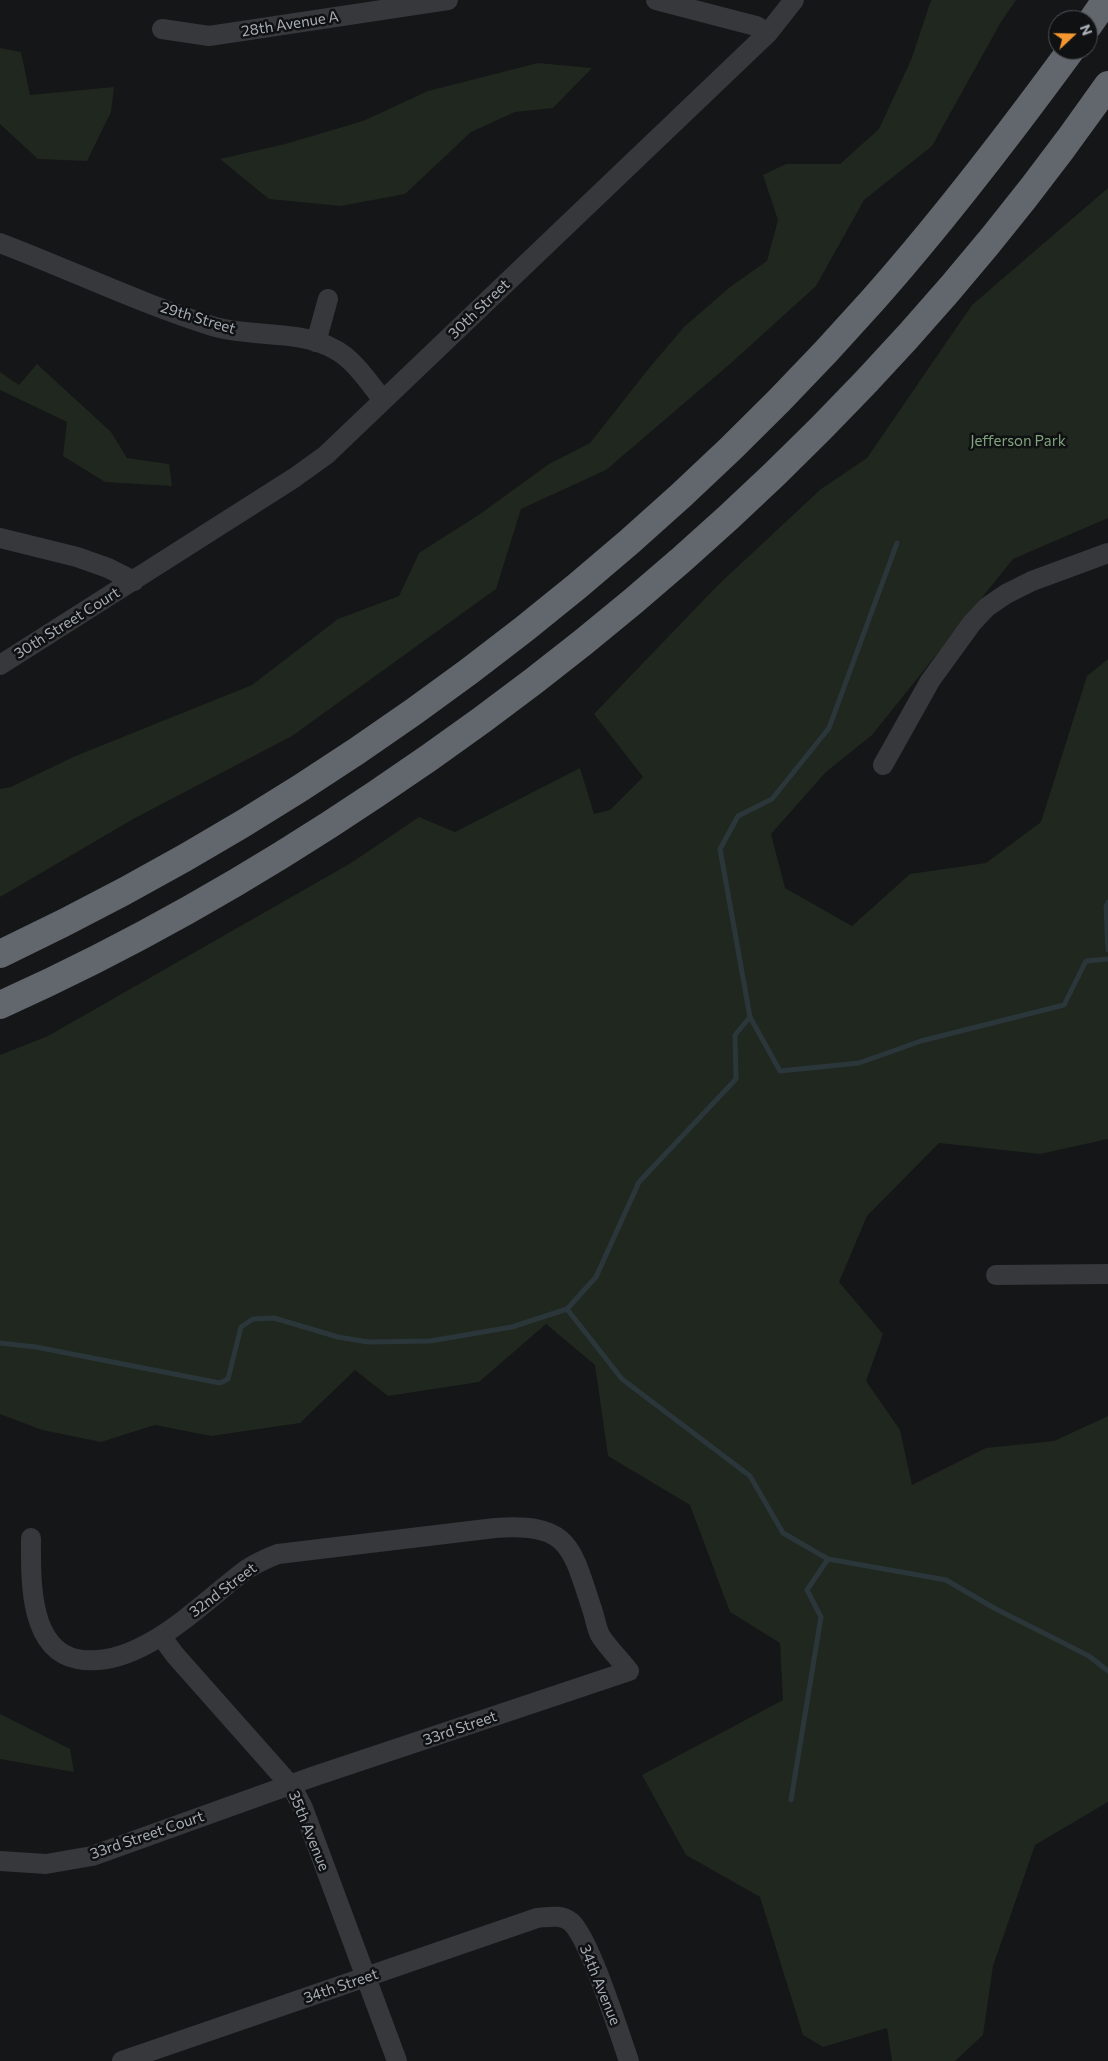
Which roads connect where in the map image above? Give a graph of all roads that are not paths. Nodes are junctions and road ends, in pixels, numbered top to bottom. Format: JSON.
{"nodes":[{"id":1,"x":448,"y":0,"type":"edge"},
{"id":2,"x":656,"y":0,"type":"edge"},
{"id":3,"x":794,"y":0,"type":"edge"},
{"id":4,"x":1106,"y":0,"type":"edge"},
{"id":5,"x":1098,"y":12,"type":"edge"},
{"id":6,"x":162,"y":29,"type":"dead end"},
{"id":7,"x":768,"y":34,"type":"junction"},
{"id":8,"x":1064,"y":60,"type":"edge"},
{"id":9,"x":1108,"y":84,"type":"edge"},
{"id":10,"x":0,"y":243,"type":"edge"},
{"id":11,"x":328,"y":299,"type":"dead end"},
{"id":12,"x":316,"y":342,"type":"junction"},
{"id":13,"x":383,"y":400,"type":"junction"},
{"id":14,"x":0,"y":538,"type":"edge"},
{"id":15,"x":1108,"y":553,"type":"edge"},
{"id":16,"x":134,"y":581,"type":"junction"},
{"id":17,"x":0,"y":665,"type":"edge"},
{"id":18,"x":883,"y":766,"type":"dead end"},
{"id":19,"x":0,"y":954,"type":"edge"},
{"id":20,"x":0,"y":1005,"type":"edge"},
{"id":21,"x":1108,"y":1274,"type":"edge"},
{"id":22,"x":996,"y":1275,"type":"dead end"},
{"id":23,"x":31,"y":1538,"type":"dead end"},
{"id":24,"x":161,"y":1636,"type":"junction"},
{"id":25,"x":629,"y":1671,"type":"joint"},
{"id":26,"x":291,"y":1785,"type":"junction"},
{"id":27,"x":0,"y":1861,"type":"edge"},
{"id":28,"x":561,"y":1917,"type":"joint"},
{"id":29,"x":366,"y":1978,"type":"junction"},
{"id":30,"x":122,"y":2061,"type":"edge"},
{"id":31,"x":396,"y":2061,"type":"edge"},
{"id":32,"x":629,"y":2061,"type":"edge"}],
"edges":[{"from":1,"to":6,"type":"street","name":"28th Avenue A"},
{"from":2,"to":7,"type":"street"},
{"from":3,"to":7,"type":"street","name":"30th Street"},
{"from":4,"to":5,"type":"highway"},
{"from":7,"to":13,"type":"street","name":"30th Street"},
{"from":8,"to":19,"type":"highway"},
{"from":9,"to":20,"type":"highway"},
{"from":10,"to":12,"type":"street","name":"29th Street"},
{"from":11,"to":12,"type":"street"},
{"from":12,"to":13,"type":"street","name":"29th Street"},
{"from":13,"to":16,"type":"street","name":"30th Street"},
{"from":14,"to":16,"type":"street"},
{"from":15,"to":18,"type":"street"},
{"from":16,"to":17,"type":"street","name":"30th Street Court"},
{"from":21,"to":22,"type":"street"},
{"from":23,"to":24,"type":"street","name":"32nd Street"},
{"from":24,"to":25,"type":"street","name":"32nd Street"},
{"from":24,"to":26,"type":"street","name":"35th Avenue"},
{"from":25,"to":26,"type":"street","name":"33rd Street"},
{"from":26,"to":27,"type":"street","name":"33rd Street Court"},
{"from":26,"to":29,"type":"street","name":"35th Avenue"},
{"from":28,"to":29,"type":"street","name":"34th Street"},
{"from":28,"to":32,"type":"street","name":"34th Avenue"},
{"from":29,"to":30,"type":"street","name":"34th Street"},
{"from":29,"to":31,"type":"street","name":"35th Avenue"}]}
